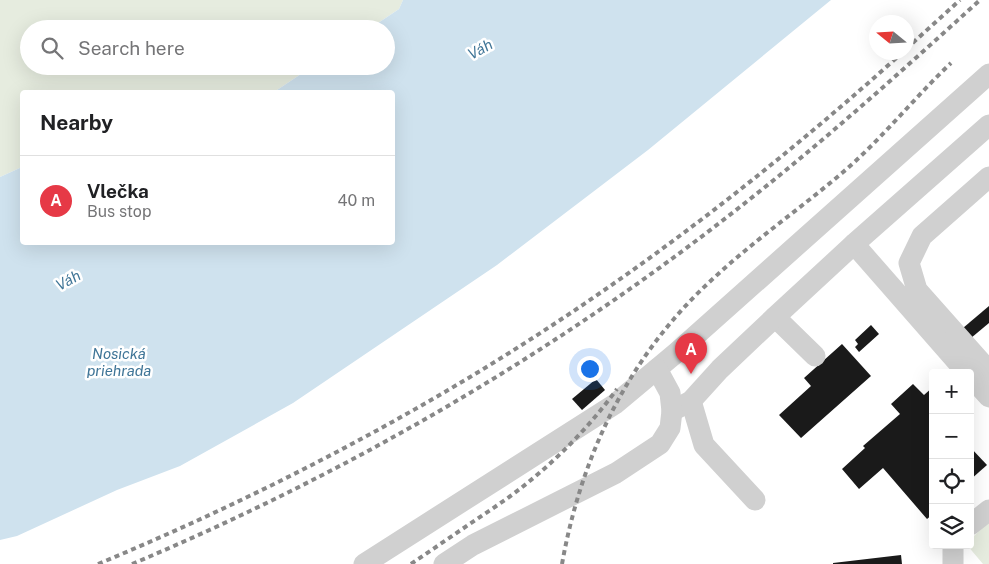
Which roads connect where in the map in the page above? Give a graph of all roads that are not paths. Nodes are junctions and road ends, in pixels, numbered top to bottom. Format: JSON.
{"nodes":[{"id":1,"x":989,"y":74,"type":"edge"},
{"id":2,"x":989,"y":125,"type":"edge"},
{"id":3,"x":989,"y":177,"type":"edge"},
{"id":4,"x":854,"y":244,"type":"junction"},
{"id":5,"x":775,"y":316,"type":"junction"},
{"id":6,"x":815,"y":356,"type":"dead end"},
{"id":7,"x":657,"y":369,"type":"junction"},
{"id":8,"x":964,"y":369,"type":"edge"},
{"id":9,"x":989,"y":372,"type":"edge"},
{"id":10,"x":974,"y":380,"type":"edge"},
{"id":11,"x":989,"y":397,"type":"edge"},
{"id":12,"x":691,"y":401,"type":"junction"},
{"id":13,"x":672,"y":411,"type":"junction"},
{"id":14,"x":755,"y":500,"type":"dead end"},
{"id":15,"x":989,"y":510,"type":"edge"},
{"id":16,"x":974,"y":522,"type":"edge"},
{"id":17,"x":953,"y":549,"type":"edge"},
{"id":18,"x":364,"y":564,"type":"edge"},
{"id":19,"x":444,"y":564,"type":"edge"},
{"id":20,"x":953,"y":564,"type":"edge"}],
"edges":[{"from":1,"to":7,"type":"street"},
{"from":2,"to":4,"type":"street"},
{"from":3,"to":9,"type":"street"},
{"from":4,"to":5,"type":"street"},
{"from":4,"to":8,"type":"street"},
{"from":5,"to":6,"type":"street"},
{"from":5,"to":12,"type":"street"},
{"from":7,"to":13,"type":"street"},
{"from":7,"to":18,"type":"street"},
{"from":10,"to":11,"type":"street"},
{"from":12,"to":13,"type":"street"},
{"from":12,"to":14,"type":"street"},
{"from":13,"to":19,"type":"street"},
{"from":15,"to":16,"type":"street"},
{"from":17,"to":20,"type":"street"}]}
